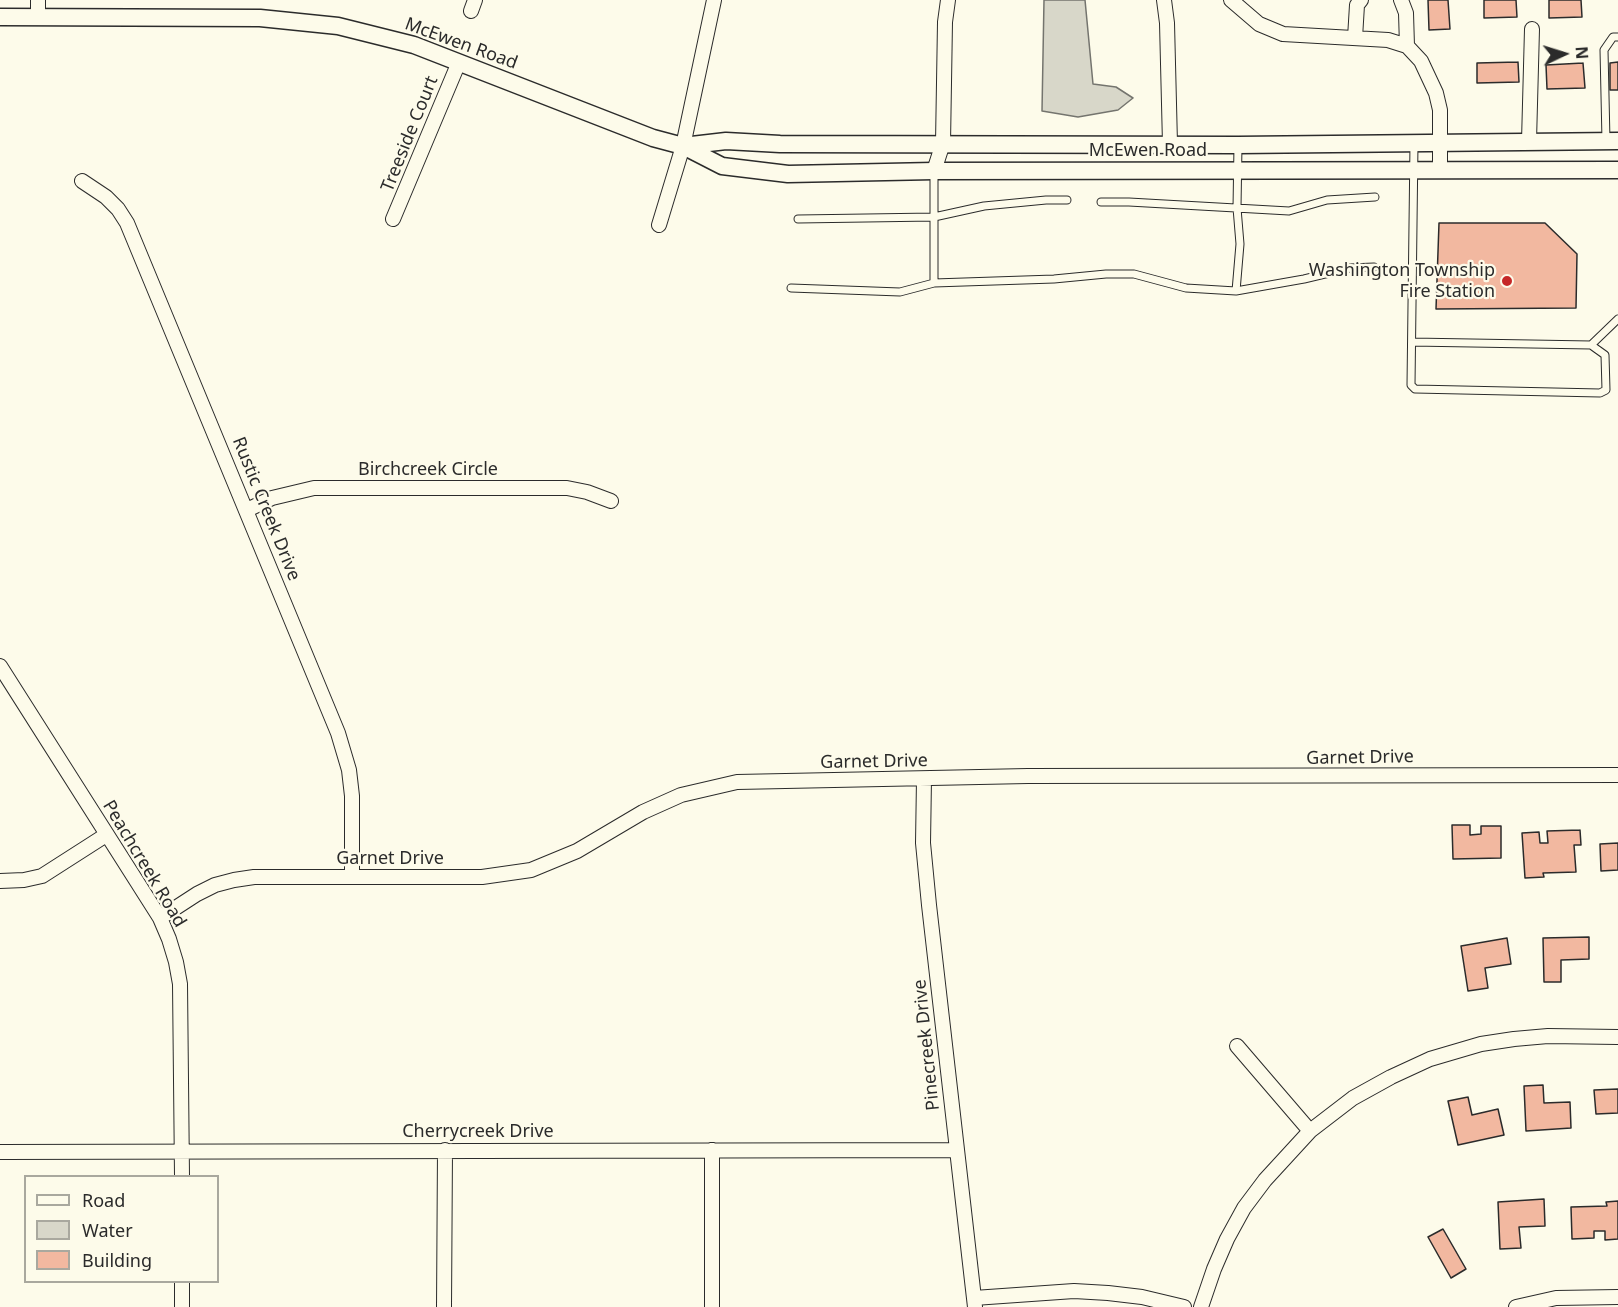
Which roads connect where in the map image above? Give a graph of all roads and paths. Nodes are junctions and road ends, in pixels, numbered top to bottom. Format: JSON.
{"nodes":[{"id":1,"x":38,"y":0,"type":"edge"},
{"id":2,"x":714,"y":0,"type":"edge"},
{"id":3,"x":948,"y":0,"type":"edge"},
{"id":4,"x":1164,"y":0,"type":"edge"},
{"id":5,"x":1231,"y":0,"type":"edge"},
{"id":6,"x":1361,"y":0,"type":"edge"},
{"id":7,"x":1401,"y":0,"type":"edge"},
{"id":8,"x":0,"y":17,"type":"edge"},
{"id":9,"x":38,"y":17,"type":"junction"},
{"id":10,"x":1532,"y":29,"type":"dead end"},
{"id":11,"x":1618,"y":37,"type":"edge"},
{"id":12,"x":1355,"y":38,"type":"junction"},
{"id":13,"x":1407,"y":46,"type":"junction"},
{"id":14,"x":459,"y":62,"type":"junction"},
{"id":15,"x":1529,"y":141,"type":"junction"},
{"id":16,"x":1612,"y":141,"type":"edge"},
{"id":17,"x":1414,"y":142,"type":"junction"},
{"id":18,"x":1440,"y":142,"type":"junction"},
{"id":19,"x":943,"y":143,"type":"junction"},
{"id":20,"x":1170,"y":144,"type":"junction"},
{"id":21,"x":1238,"y":144,"type":"junction"},
{"id":22,"x":683,"y":146,"type":"junction"},
{"id":23,"x":1413,"y":170,"type":"junction"},
{"id":24,"x":1440,"y":170,"type":"junction"},
{"id":25,"x":1618,"y":170,"type":"edge"},
{"id":26,"x":934,"y":171,"type":"junction"},
{"id":27,"x":1237,"y":171,"type":"junction"},
{"id":28,"x":82,"y":181,"type":"dead end"},
{"id":29,"x":1375,"y":197,"type":"dead end"},
{"id":30,"x":1067,"y":200,"type":"dead end"},
{"id":31,"x":1101,"y":202,"type":"dead end"},
{"id":32,"x":1237,"y":208,"type":"junction"},
{"id":33,"x":934,"y":217,"type":"junction"},
{"id":34,"x":393,"y":219,"type":"dead end"},
{"id":35,"x":798,"y":219,"type":"dead end"},
{"id":36,"x":659,"y":225,"type":"dead end"},
{"id":37,"x":1374,"y":267,"type":"dead end"},
{"id":38,"x":934,"y":283,"type":"junction"},
{"id":39,"x":791,"y":288,"type":"dead end"},
{"id":40,"x":1236,"y":291,"type":"junction"},
{"id":41,"x":1618,"y":319,"type":"edge"},
{"id":42,"x":1412,"y":342,"type":"junction"},
{"id":43,"x":1591,"y":345,"type":"junction"},
{"id":44,"x":611,"y":501,"type":"dead end"},
{"id":45,"x":247,"y":510,"type":"junction"},
{"id":46,"x":0,"y":666,"type":"edge"},
{"id":47,"x":1618,"y":775,"type":"edge"},
{"id":48,"x":924,"y":779,"type":"junction"},
{"id":49,"x":106,"y":835,"type":"junction"},
{"id":50,"x":352,"y":877,"type":"junction"},
{"id":51,"x":0,"y":882,"type":"edge"},
{"id":52,"x":160,"y":918,"type":"junction"},
{"id":53,"x":1618,"y":1037,"type":"edge"},
{"id":54,"x":1238,"y":1046,"type":"dead end"},
{"id":55,"x":1310,"y":1131,"type":"junction"},
{"id":56,"x":712,"y":1149,"type":"junction"},
{"id":57,"x":445,"y":1150,"type":"junction"},
{"id":58,"x":956,"y":1150,"type":"junction"},
{"id":59,"x":0,"y":1152,"type":"edge"},
{"id":60,"x":182,"y":1152,"type":"junction"},
{"id":61,"x":182,"y":1175,"type":"edge"},
{"id":62,"x":182,"y":1283,"type":"edge"},
{"id":63,"x":1618,"y":1297,"type":"edge"},
{"id":64,"x":975,"y":1302,"type":"edge"},
{"id":65,"x":182,"y":1307,"type":"edge"},
{"id":66,"x":444,"y":1307,"type":"edge"},
{"id":67,"x":712,"y":1307,"type":"edge"},
{"id":68,"x":1184,"y":1307,"type":"edge"},
{"id":69,"x":1201,"y":1307,"type":"edge"},
{"id":70,"x":1516,"y":1307,"type":"edge"}],
"edges":[{"from":1,"to":9,"type":"street"},
{"from":2,"to":22,"type":"street"},
{"from":3,"to":19,"type":"street"},
{"from":4,"to":20,"type":"street"},
{"from":5,"to":12,"type":"street"},
{"from":6,"to":12,"type":"street"},
{"from":7,"to":13,"type":"street"},
{"from":8,"to":9,"type":"street","name":"McEwen Road"},
{"from":9,"to":14,"type":"street","name":"McEwen Road"},
{"from":10,"to":15,"type":"street"},
{"from":11,"to":16,"type":"lane"},
{"from":12,"to":13,"type":"street"},
{"from":13,"to":18,"type":"street"},
{"from":14,"to":22,"type":"street","name":"McEwen Road"},
{"from":14,"to":34,"type":"street","name":"Treeside Court"},
{"from":15,"to":16,"type":"street","name":"McEwen Road"},
{"from":15,"to":18,"type":"street","name":"McEwen Road"},
{"from":17,"to":18,"type":"street","name":"McEwen Road"},
{"from":17,"to":21,"type":"street","name":"McEwen Road"},
{"from":17,"to":23,"type":"lane"},
{"from":18,"to":24,"type":"street"},
{"from":19,"to":20,"type":"street","name":"McEwen Road"},
{"from":19,"to":22,"type":"street","name":"McEwen Road"},
{"from":19,"to":26,"type":"street"},
{"from":20,"to":21,"type":"street","name":"McEwen Road"},
{"from":21,"to":27,"type":"lane"},
{"from":22,"to":26,"type":"street","name":"McEwen Road"},
{"from":22,"to":36,"type":"street"},
{"from":23,"to":24,"type":"street","name":"McEwen Road"},
{"from":23,"to":27,"type":"street","name":"McEwen Road"},
{"from":23,"to":42,"type":"lane"},
{"from":24,"to":25,"type":"street","name":"McEwen Road"},
{"from":26,"to":27,"type":"street","name":"McEwen Road"},
{"from":26,"to":33,"type":"lane"},
{"from":27,"to":32,"type":"lane"},
{"from":28,"to":45,"type":"street","name":"Rustic Creek Drive"},
{"from":29,"to":32,"type":"lane"},
{"from":30,"to":33,"type":"lane"},
{"from":31,"to":32,"type":"lane"},
{"from":32,"to":40,"type":"lane"},
{"from":33,"to":35,"type":"lane"},
{"from":33,"to":38,"type":"lane"},
{"from":37,"to":40,"type":"lane"},
{"from":38,"to":39,"type":"lane"},
{"from":38,"to":40,"type":"lane"},
{"from":41,"to":43,"type":"lane"},
{"from":42,"to":43,"type":"lane"},
{"from":42,"to":43,"type":"lane"},
{"from":44,"to":45,"type":"street","name":"Birchcreek Circle"},
{"from":45,"to":50,"type":"street","name":"Rustic Creek Drive"},
{"from":46,"to":49,"type":"street","name":"Peachcreek Road"},
{"from":47,"to":48,"type":"street","name":"Garnet Drive"},
{"from":48,"to":50,"type":"street","name":"Garnet Drive"},
{"from":48,"to":58,"type":"street","name":"Pinecreek Drive"},
{"from":49,"to":51,"type":"street"},
{"from":49,"to":52,"type":"street","name":"Peachcreek Road"},
{"from":50,"to":52,"type":"street","name":"Garnet Drive"},
{"from":52,"to":60,"type":"street","name":"Peachcreek Road"},
{"from":53,"to":55,"type":"street"},
{"from":54,"to":55,"type":"street"},
{"from":55,"to":69,"type":"street"},
{"from":56,"to":57,"type":"street","name":"Cherrycreek Drive"},
{"from":56,"to":58,"type":"street","name":"Cherrycreek Drive"},
{"from":56,"to":67,"type":"street"},
{"from":57,"to":60,"type":"street","name":"Cherrycreek Drive"},
{"from":57,"to":66,"type":"street"},
{"from":58,"to":64,"type":"street","name":"Pinecreek Drive"},
{"from":59,"to":60,"type":"street","name":"Cherrycreek Drive"},
{"from":60,"to":61,"type":"street","name":"Peachcreek Road"},
{"from":62,"to":65,"type":"street"},
{"from":63,"to":70,"type":"street"},
{"from":64,"to":68,"type":"street"}]}
